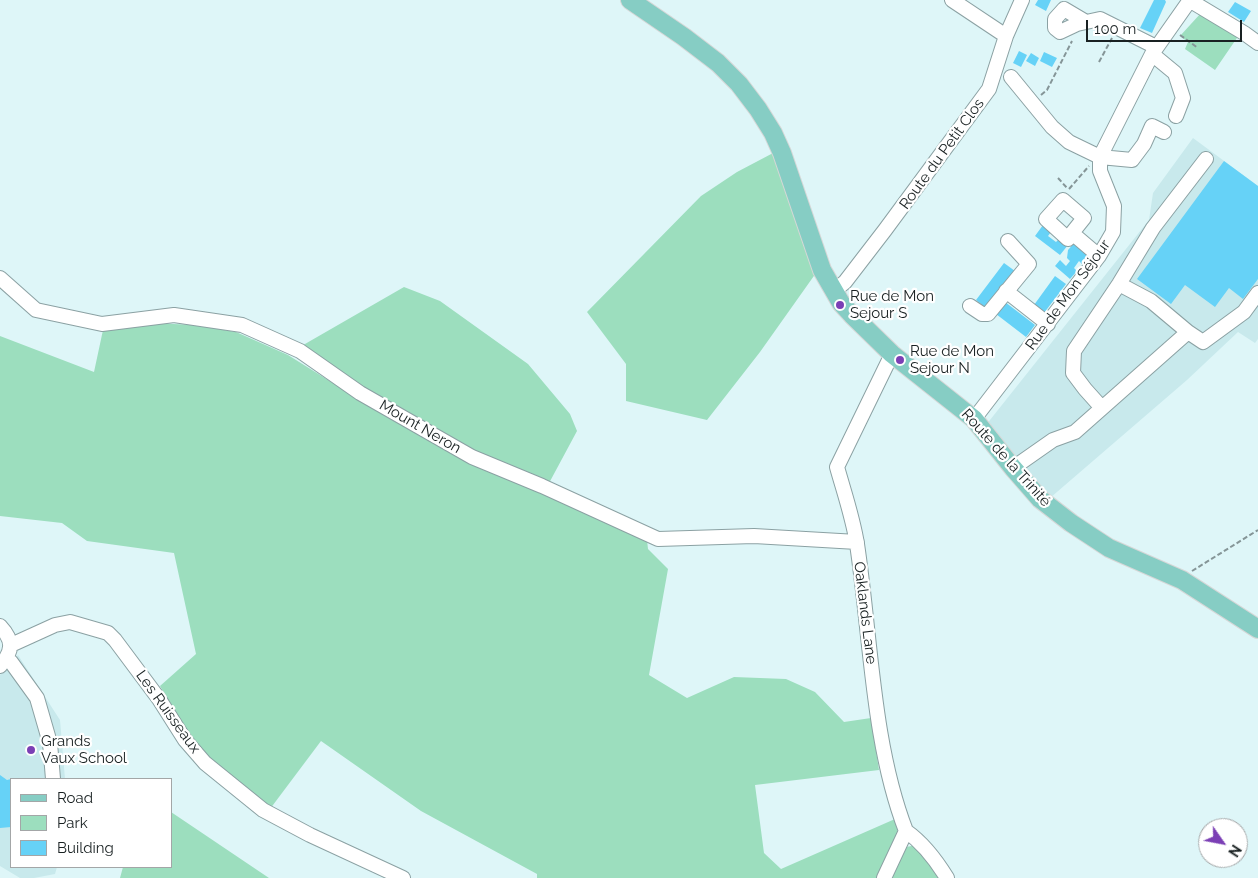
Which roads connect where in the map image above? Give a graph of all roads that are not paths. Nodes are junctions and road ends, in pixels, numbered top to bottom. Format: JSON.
{"nodes":[{"id":1,"x":630,"y":0,"type":"edge"},
{"id":2,"x":952,"y":0,"type":"edge"},
{"id":3,"x":1022,"y":0,"type":"edge"},
{"id":4,"x":1189,"y":0,"type":"edge"},
{"id":5,"x":1082,"y":23,"type":"road end"},
{"id":6,"x":1006,"y":36,"type":"junction"},
{"id":7,"x":1258,"y":43,"type":"edge"},
{"id":8,"x":1154,"y":50,"type":"junction"},
{"id":9,"x":1011,"y":77,"type":"dead end"},
{"id":10,"x":1176,"y":116,"type":"dead end"},
{"id":11,"x":1164,"y":132,"type":"dead end"},
{"id":12,"x":1100,"y":156,"type":"junction"},
{"id":13,"x":1206,"y":159,"type":"dead end"},
{"id":14,"x":1072,"y":233,"type":"dead end"},
{"id":15,"x":1008,"y":241,"type":"dead end"},
{"id":16,"x":1099,"y":256,"type":"junction"},
{"id":17,"x":0,"y":278,"type":"edge"},
{"id":18,"x":1119,"y":284,"type":"junction"},
{"id":19,"x":834,"y":291,"type":"junction"},
{"id":20,"x":1006,"y":291,"type":"junction"},
{"id":21,"x":1258,"y":293,"type":"edge"},
{"id":22,"x":970,"y":306,"type":"dead end"},
{"id":23,"x":1048,"y":324,"type":"junction"},
{"id":24,"x":1188,"y":332,"type":"junction"},
{"id":25,"x":892,"y":354,"type":"junction"},
{"id":26,"x":1102,"y":408,"type":"junction"},
{"id":27,"x":974,"y":419,"type":"junction"},
{"id":28,"x":1013,"y":468,"type":"junction"},
{"id":29,"x":857,"y":542,"type":"junction"},
{"id":30,"x":0,"y":626,"type":"edge"},
{"id":31,"x":1258,"y":628,"type":"edge"},
{"id":32,"x":6,"y":657,"type":"edge"},
{"id":33,"x":54,"y":778,"type":"edge"},
{"id":34,"x":906,"y":831,"type":"junction"},
{"id":35,"x":403,"y":878,"type":"edge"},
{"id":36,"x":884,"y":878,"type":"edge"},
{"id":37,"x":947,"y":878,"type":"edge"}],
"edges":[{"from":1,"to":19,"type":"main road","name":"Route de la Trinité"},
{"from":2,"to":6,"type":"street"},
{"from":3,"to":6,"type":"street","name":"Route du Petit Clos"},
{"from":4,"to":7,"type":"street"},
{"from":4,"to":8,"type":"street"},
{"from":5,"to":8,"type":"street"},
{"from":6,"to":19,"type":"street","name":"Route du Petit Clos"},
{"from":8,"to":10,"type":"street"},
{"from":8,"to":12,"type":"street"},
{"from":9,"to":12,"type":"street"},
{"from":11,"to":12,"type":"street"},
{"from":12,"to":16,"type":"street","name":"Rue de Mon Séjour"},
{"from":13,"to":18,"type":"street"},
{"from":14,"to":16,"type":"street"},
{"from":15,"to":20,"type":"street"},
{"from":16,"to":23,"type":"street","name":"Rue de Mon Séjour"},
{"from":17,"to":29,"type":"street","name":"Mount Neron"},
{"from":18,"to":24,"type":"street"},
{"from":18,"to":26,"type":"street"},
{"from":19,"to":25,"type":"main road","name":"Route de la Trinité"},
{"from":20,"to":22,"type":"street"},
{"from":20,"to":23,"type":"street"},
{"from":21,"to":24,"type":"street"},
{"from":23,"to":27,"type":"street","name":"Rue de Mon Séjour"},
{"from":24,"to":26,"type":"street"},
{"from":25,"to":27,"type":"main road","name":"Route de la Trinité"},
{"from":25,"to":29,"type":"street","name":"Oaklands Lane"},
{"from":26,"to":28,"type":"street"},
{"from":27,"to":28,"type":"main road","name":"Route de la Trinité"},
{"from":28,"to":31,"type":"main road","name":"Route de la Trinité"},
{"from":29,"to":34,"type":"street","name":"Oaklands Lane"},
{"from":30,"to":32,"type":"street"},
{"from":32,"to":33,"type":"street"},
{"from":32,"to":35,"type":"street","name":"Les Ruisseaux"},
{"from":34,"to":36,"type":"street"},
{"from":34,"to":37,"type":"street"}]}
